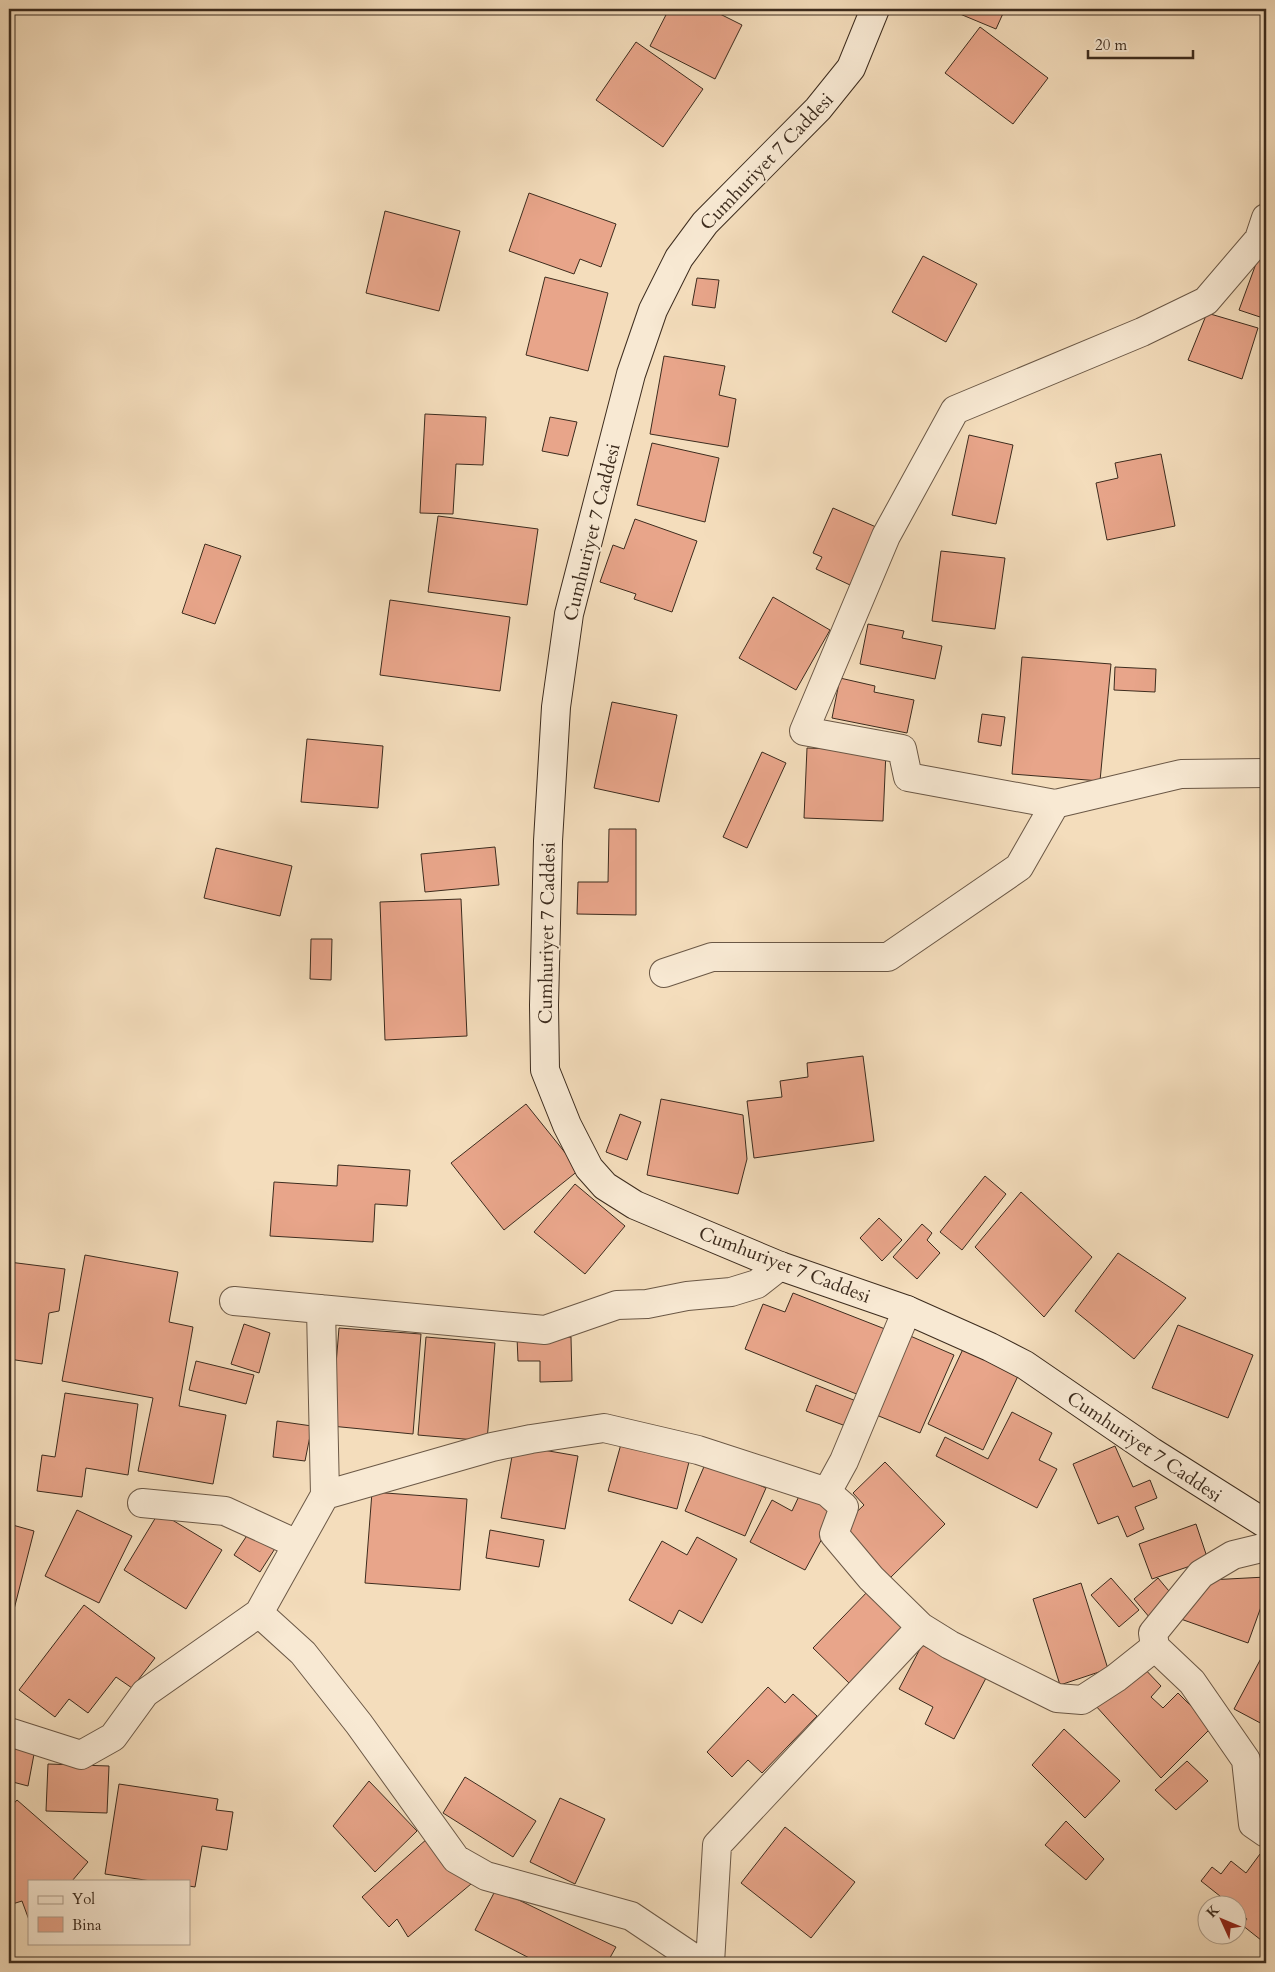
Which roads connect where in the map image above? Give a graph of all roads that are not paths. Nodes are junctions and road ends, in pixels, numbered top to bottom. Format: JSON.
{"nodes":[{"id":1,"x":874,"y":9,"type":"edge"},
{"id":2,"x":1264,"y":233,"type":"edge"},
{"id":3,"x":1266,"y":772,"type":"edge"},
{"id":4,"x":1055,"y":804,"type":"junction"},
{"id":5,"x":664,"y":974,"type":"dead end"},
{"id":6,"x":780,"y":1266,"type":"junction"},
{"id":7,"x":234,"y":1301,"type":"dead end"},
{"id":8,"x":321,"y":1309,"type":"junction"},
{"id":9,"x":907,"y":1310,"type":"junction"},
{"id":10,"x":827,"y":1492,"type":"junction"},
{"id":11,"x":325,"y":1495,"type":"junction"},
{"id":12,"x":142,"y":1503,"type":"dead end"},
{"id":13,"x":1266,"y":1524,"type":"edge"},
{"id":14,"x":297,"y":1544,"type":"junction"},
{"id":15,"x":1266,"y":1547,"type":"edge"},
{"id":16,"x":259,"y":1613,"type":"junction"},
{"id":17,"x":921,"y":1627,"type":"junction"},
{"id":18,"x":1155,"y":1647,"type":"junction"},
{"id":19,"x":9,"y":1732,"type":"edge"},
{"id":20,"x":1266,"y":1833,"type":"edge"},
{"id":21,"x":701,"y":1963,"type":"edge"},
{"id":22,"x":710,"y":1963,"type":"edge"}],
"edges":[{"from":1,"to":6,"type":"street","name":"Cumhuriyet 7 Caddesi"},
{"from":2,"to":4,"type":"street"},
{"from":3,"to":4,"type":"street"},
{"from":4,"to":5,"type":"street"},
{"from":6,"to":8,"type":"street"},
{"from":6,"to":9,"type":"street","name":"Cumhuriyet 7 Caddesi"},
{"from":7,"to":8,"type":"street"},
{"from":8,"to":11,"type":"street"},
{"from":9,"to":10,"type":"street"},
{"from":9,"to":13,"type":"street","name":"Cumhuriyet 7 Caddesi"},
{"from":10,"to":11,"type":"street"},
{"from":10,"to":17,"type":"street"},
{"from":11,"to":14,"type":"street"},
{"from":12,"to":14,"type":"street"},
{"from":14,"to":16,"type":"street"},
{"from":15,"to":18,"type":"street"},
{"from":16,"to":19,"type":"street"},
{"from":16,"to":21,"type":"street"},
{"from":17,"to":18,"type":"street"},
{"from":17,"to":22,"type":"street"},
{"from":18,"to":20,"type":"street"}]}
